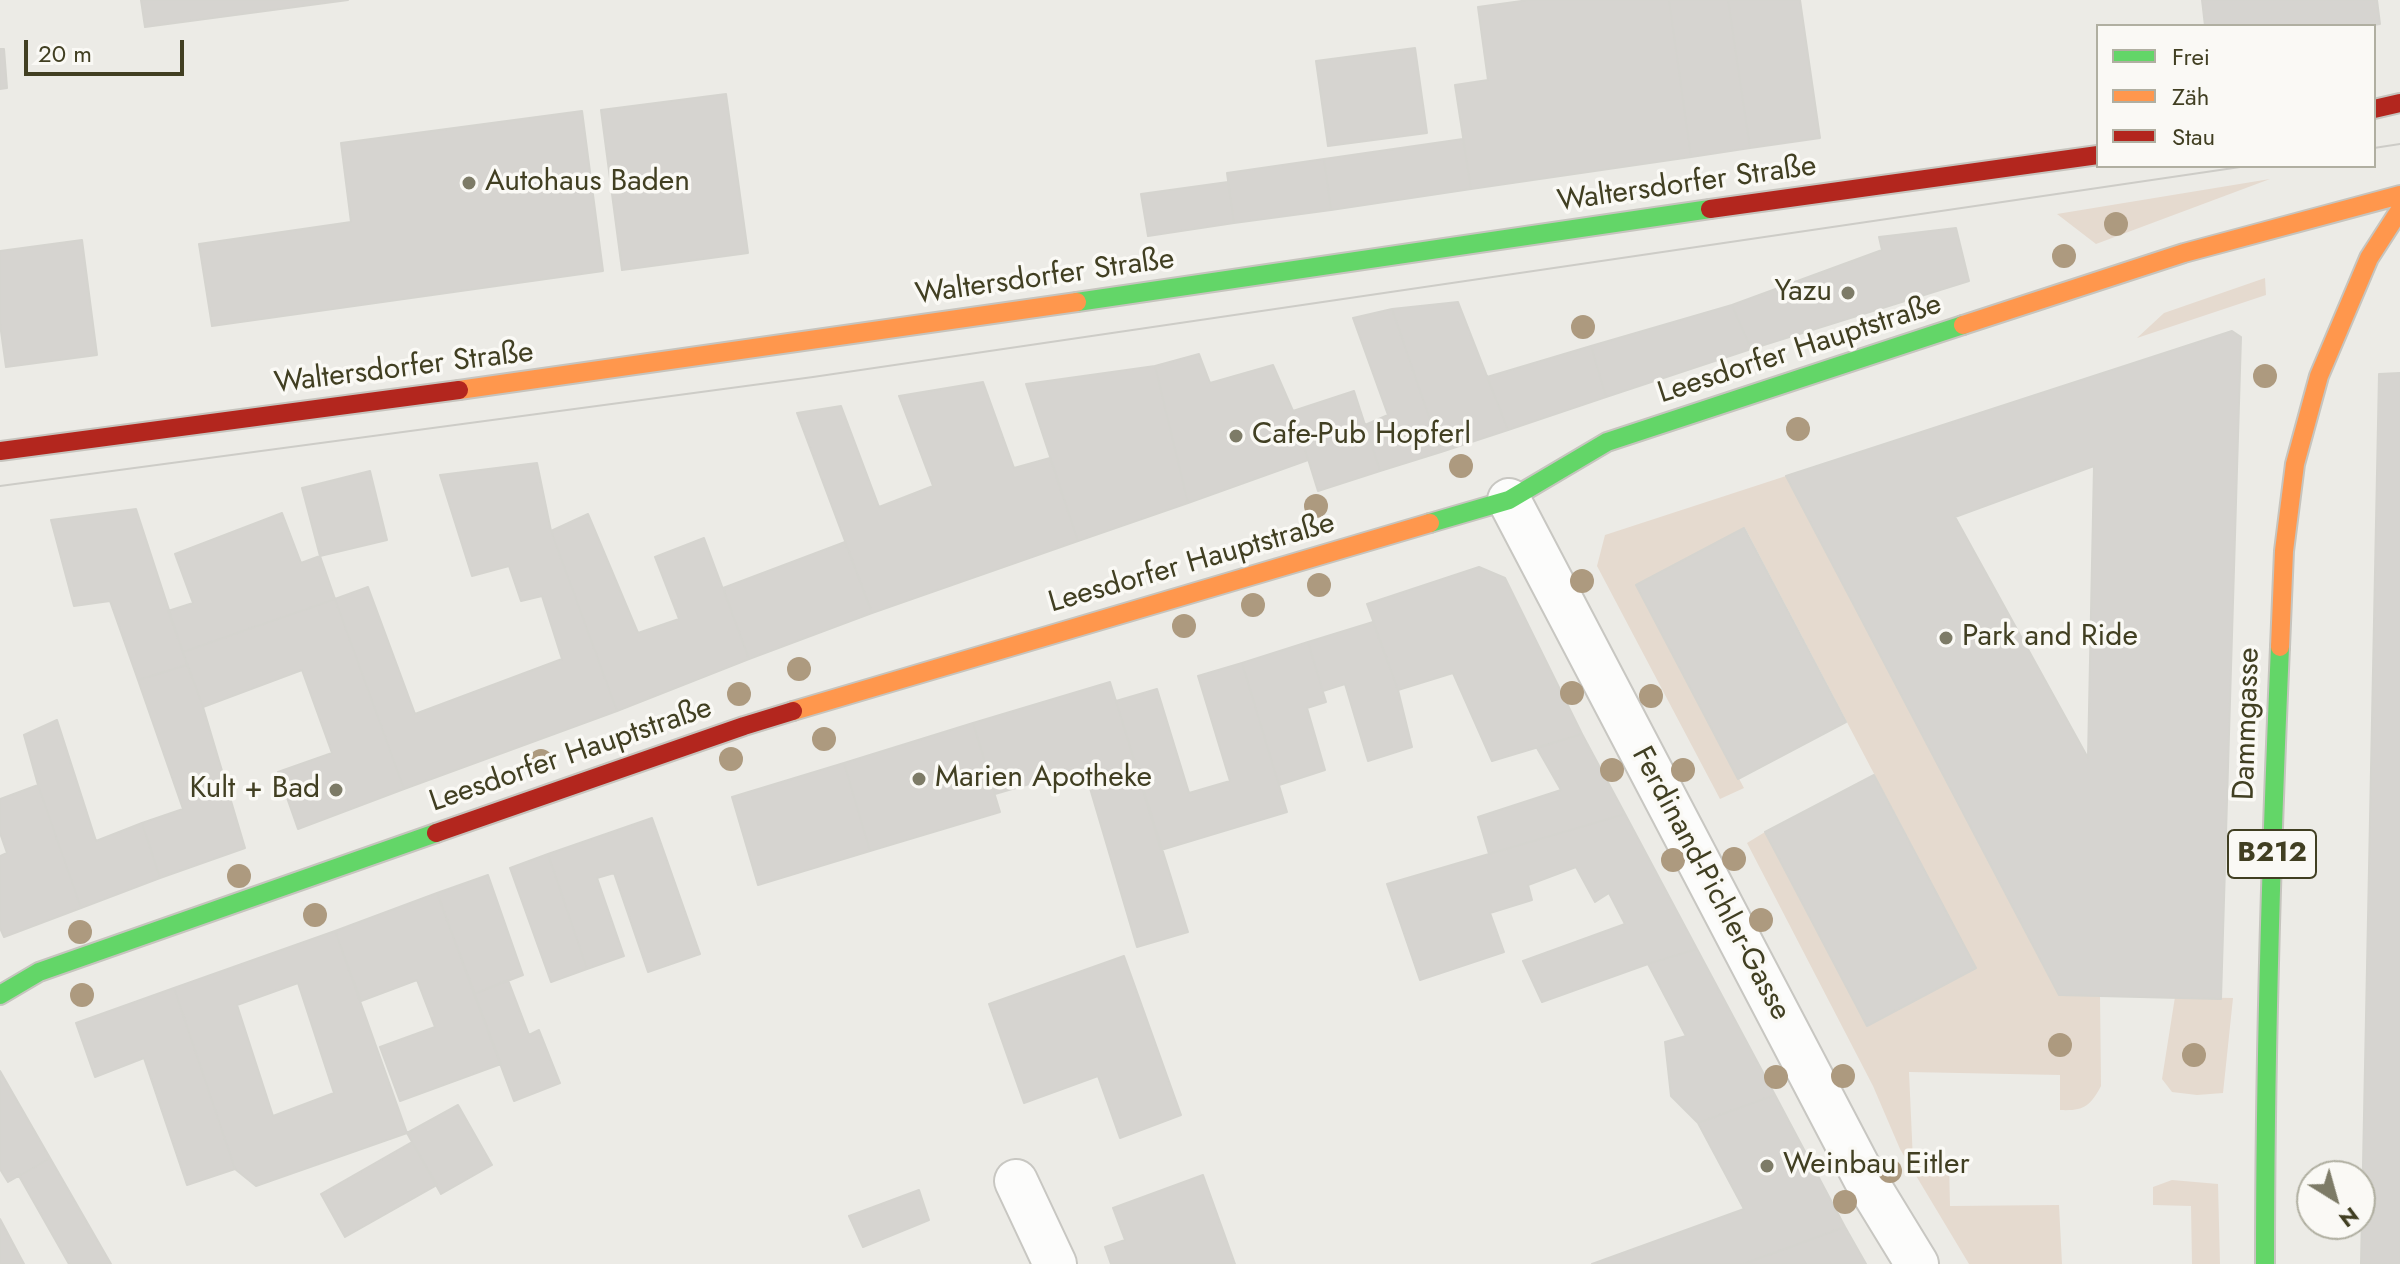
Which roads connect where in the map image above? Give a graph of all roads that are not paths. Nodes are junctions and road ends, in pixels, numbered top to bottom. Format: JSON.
{"nodes":[{"id":1,"x":2400,"y":103,"type":"edge"},
{"id":2,"x":2376,"y":109,"type":"edge"},
{"id":3,"x":2096,"y":155,"type":"edge"},
{"id":4,"x":2400,"y":195,"type":"edge"},
{"id":5,"x":2400,"y":210,"type":"edge"},
{"id":6,"x":0,"y":451,"type":"edge"},
{"id":7,"x":1509,"y":500,"type":"junction"},
{"id":8,"x":0,"y":995,"type":"edge"},
{"id":9,"x":1016,"y":1181,"type":"dead end"},
{"id":10,"x":1055,"y":1264,"type":"edge"},
{"id":11,"x":1917,"y":1264,"type":"edge"},
{"id":12,"x":2265,"y":1264,"type":"edge"}],
"edges":[{"from":1,"to":2,"type":"street"},
{"from":3,"to":6,"type":"street","name":"Waltersdorfer Straße"},
{"from":4,"to":7,"type":"street","name":"Leesdorfer Hauptstraße"},
{"from":5,"to":12,"type":"street","name":"Dammgasse","number":"B212"},
{"from":7,"to":8,"type":"street","name":"Leesdorfer Hauptstraße"},
{"from":7,"to":11,"type":"street","name":"Ferdinand-Pichler-Gasse"},
{"from":9,"to":10,"type":"street"}]}
